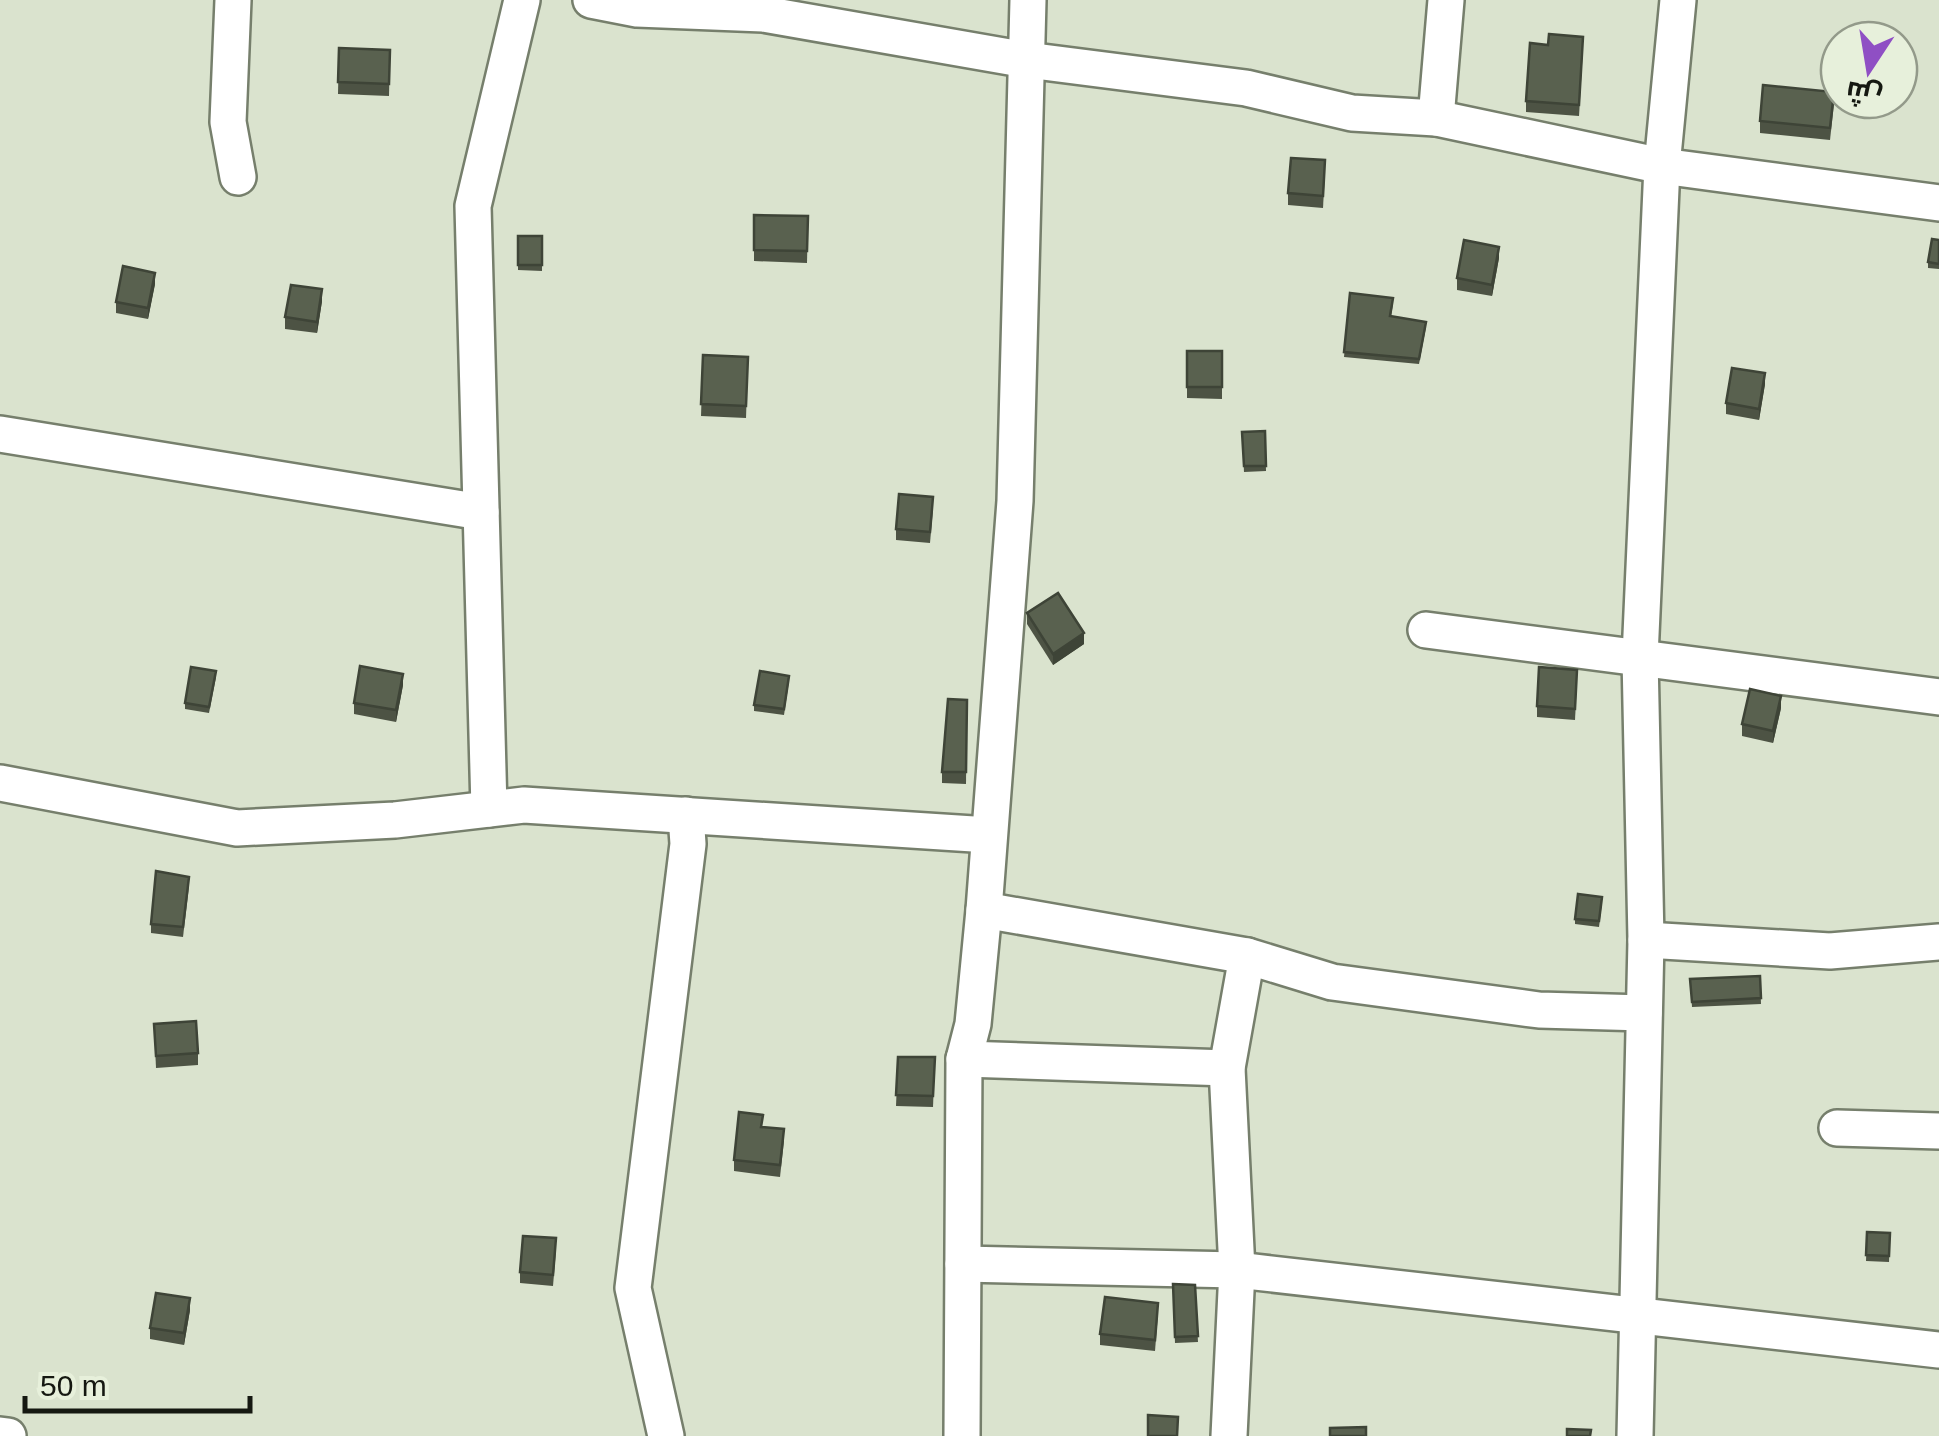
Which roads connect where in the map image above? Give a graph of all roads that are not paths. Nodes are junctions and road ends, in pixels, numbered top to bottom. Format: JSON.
{"nodes":[{"id":1,"x":232,"y":0,"type":"edge"},
{"id":2,"x":522,"y":0,"type":"edge"},
{"id":3,"x":591,"y":0,"type":"edge"},
{"id":4,"x":1028,"y":0,"type":"edge"},
{"id":5,"x":1446,"y":0,"type":"edge"},
{"id":6,"x":1678,"y":0,"type":"edge"},
{"id":7,"x":1027,"y":60,"type":"junction"},
{"id":8,"x":1436,"y":118,"type":"junction"},
{"id":9,"x":1662,"y":166,"type":"junction"},
{"id":10,"x":238,"y":177,"type":"dead end"},
{"id":11,"x":1939,"y":204,"type":"edge"},
{"id":12,"x":0,"y":434,"type":"edge"},
{"id":13,"x":481,"y":512,"type":"junction"},
{"id":14,"x":1426,"y":630,"type":"dead end"},
{"id":15,"x":1640,"y":657,"type":"junction"},
{"id":16,"x":1939,"y":697,"type":"edge"},
{"id":17,"x":0,"y":782,"type":"edge"},
{"id":18,"x":489,"y":809,"type":"junction"},
{"id":19,"x":686,"y":815,"type":"junction"},
{"id":20,"x":989,"y":835,"type":"junction"},
{"id":21,"x":984,"y":910,"type":"junction"},
{"id":22,"x":1646,"y":940,"type":"junction"},
{"id":23,"x":1939,"y":942,"type":"edge"},
{"id":24,"x":1248,"y":956,"type":"junction"},
{"id":25,"x":1644,"y":1014,"type":"junction"},
{"id":26,"x":964,"y":1059,"type":"junction"},
{"id":27,"x":1227,"y":1068,"type":"junction"},
{"id":28,"x":1837,"y":1128,"type":"dead end"},
{"id":29,"x":1939,"y":1131,"type":"edge"},
{"id":30,"x":963,"y":1264,"type":"junction"},
{"id":31,"x":1236,"y":1270,"type":"junction"},
{"id":32,"x":1638,"y":1313,"type":"junction"},
{"id":33,"x":1939,"y":1350,"type":"edge"},
{"id":34,"x":0,"y":1435,"type":"edge"},
{"id":35,"x":8,"y":1436,"type":"edge"},
{"id":36,"x":666,"y":1436,"type":"edge"},
{"id":37,"x":962,"y":1436,"type":"edge"},
{"id":38,"x":1229,"y":1436,"type":"edge"},
{"id":39,"x":1635,"y":1436,"type":"edge"}],
"edges":[{"from":1,"to":10,"type":"street"},
{"from":2,"to":13,"type":"street"},
{"from":3,"to":7,"type":"street"},
{"from":4,"to":7,"type":"street"},
{"from":5,"to":8,"type":"street"},
{"from":6,"to":9,"type":"street"},
{"from":7,"to":8,"type":"street"},
{"from":7,"to":20,"type":"street"},
{"from":8,"to":9,"type":"street"},
{"from":9,"to":11,"type":"street"},
{"from":9,"to":15,"type":"street"},
{"from":12,"to":13,"type":"street"},
{"from":13,"to":18,"type":"street"},
{"from":14,"to":15,"type":"street"},
{"from":15,"to":16,"type":"street"},
{"from":15,"to":22,"type":"street"},
{"from":17,"to":18,"type":"street"},
{"from":18,"to":19,"type":"street"},
{"from":19,"to":20,"type":"street"},
{"from":19,"to":36,"type":"street"},
{"from":20,"to":21,"type":"street"},
{"from":21,"to":24,"type":"street"},
{"from":21,"to":26,"type":"street"},
{"from":22,"to":23,"type":"street"},
{"from":22,"to":25,"type":"street"},
{"from":24,"to":25,"type":"street"},
{"from":24,"to":27,"type":"street"},
{"from":25,"to":32,"type":"street"},
{"from":26,"to":27,"type":"street"},
{"from":26,"to":30,"type":"street"},
{"from":27,"to":31,"type":"street"},
{"from":28,"to":29,"type":"street"},
{"from":30,"to":31,"type":"street"},
{"from":30,"to":37,"type":"street"},
{"from":31,"to":32,"type":"street"},
{"from":31,"to":38,"type":"street"},
{"from":32,"to":33,"type":"street"},
{"from":32,"to":39,"type":"street"},
{"from":34,"to":35,"type":"street"}]}
